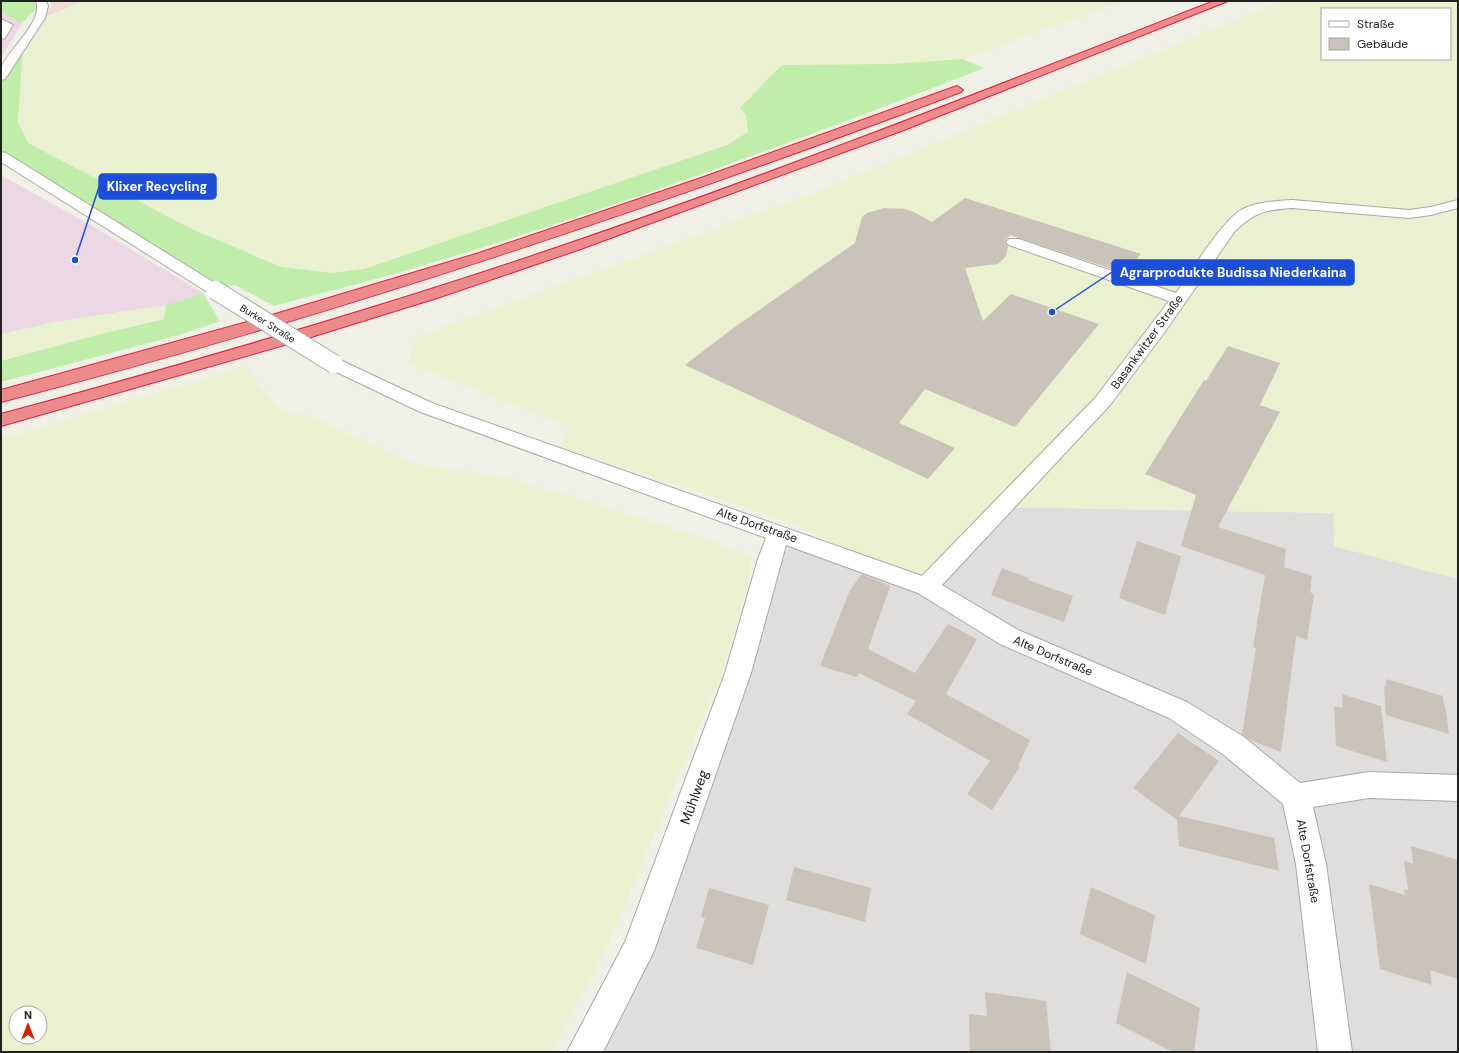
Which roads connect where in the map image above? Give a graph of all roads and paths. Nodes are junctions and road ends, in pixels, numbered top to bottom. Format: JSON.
{"nodes":[{"id":1,"x":41,"y":1,"type":"edge"},
{"id":2,"x":1195,"y":1,"type":"edge"},
{"id":3,"x":1223,"y":1,"type":"edge"},
{"id":4,"x":1,"y":22,"type":"edge"},
{"id":5,"x":1,"y":36,"type":"edge"},
{"id":6,"x":1,"y":77,"type":"edge"},
{"id":7,"x":985,"y":80,"type":"dead end"},
{"id":8,"x":970,"y":85,"type":"dead end"},
{"id":9,"x":1,"y":156,"type":"edge"},
{"id":10,"x":1458,"y":204,"type":"edge"},
{"id":11,"x":1014,"y":242,"type":"dead end"},
{"id":12,"x":1178,"y":299,"type":"junction"},
{"id":13,"x":1,"y":396,"type":"edge"},
{"id":14,"x":1,"y":420,"type":"edge"},
{"id":15,"x":553,"y":452,"type":"joint"},
{"id":16,"x":779,"y":533,"type":"junction"},
{"id":17,"x":926,"y":586,"type":"junction"},
{"id":18,"x":1458,"y":788,"type":"edge"},
{"id":19,"x":1296,"y":797,"type":"junction"},
{"id":20,"x":584,"y":1052,"type":"edge"},
{"id":21,"x":1334,"y":1052,"type":"edge"}],
"edges":[{"from":1,"to":6,"type":"street"},
{"from":2,"to":7,"type":"highway"},
{"from":3,"to":14,"type":"highway"},
{"from":4,"to":5,"type":"street"},
{"from":8,"to":13,"type":"highway"},
{"from":9,"to":15,"type":"street","name":"Burker Straße","bridge":true},
{"from":10,"to":12,"type":"street","name":"Basankwitzer Straße"},
{"from":11,"to":12,"type":"street"},
{"from":12,"to":17,"type":"street","name":"Basankwitzer Straße"},
{"from":15,"to":16,"type":"street","name":"Alte Dorfstraße"},
{"from":16,"to":17,"type":"street","name":"Alte Dorfstraße"},
{"from":16,"to":20,"type":"street","name":"Mühlweg"},
{"from":17,"to":19,"type":"street","name":"Alte Dorfstraße"},
{"from":18,"to":19,"type":"street"},
{"from":19,"to":21,"type":"street","name":"Alte Dorfstraße"}]}
